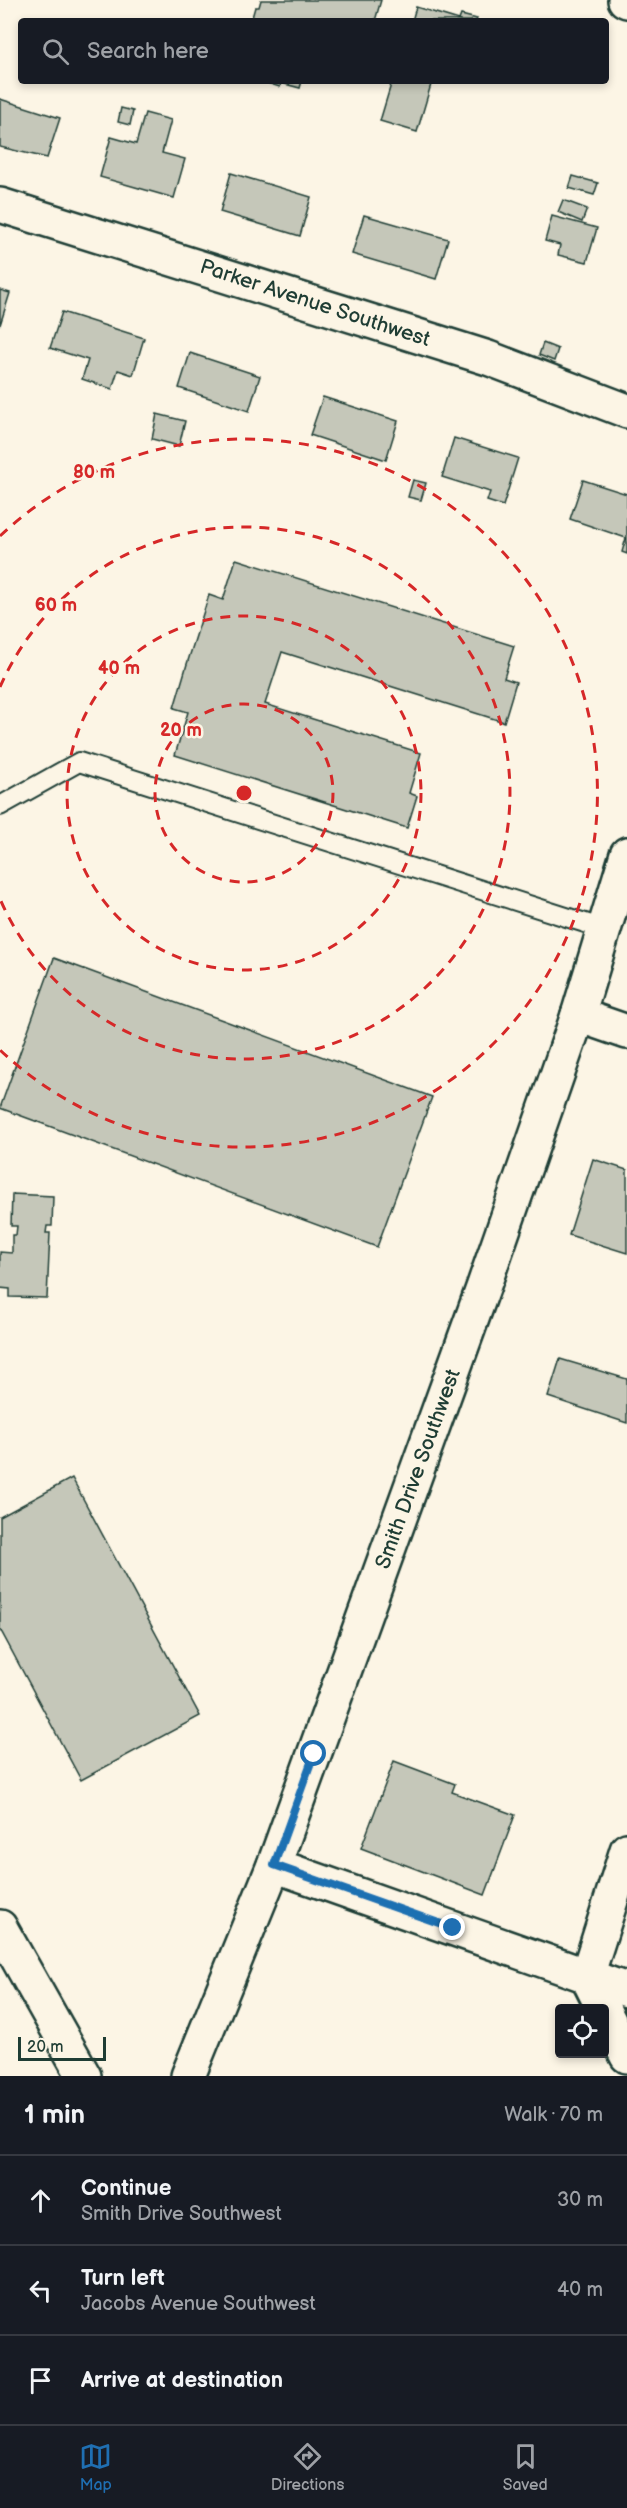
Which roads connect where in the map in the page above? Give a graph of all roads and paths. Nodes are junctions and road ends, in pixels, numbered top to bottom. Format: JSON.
{"nodes":[{"id":1,"x":0,"y":205,"type":"edge"},
{"id":2,"x":627,"y":411,"type":"edge"},
{"id":3,"x":0,"y":806,"type":"edge"},
{"id":4,"x":627,"y":854,"type":"edge"},
{"id":5,"x":604,"y":929,"type":"junction"},
{"id":6,"x":578,"y":1015,"type":"junction"},
{"id":7,"x":627,"y":1032,"type":"edge"},
{"id":8,"x":627,"y":1850,"type":"edge"},
{"id":9,"x":274,"y":1865,"type":"junction"},
{"id":10,"x":0,"y":1927,"type":"edge"},
{"id":11,"x":587,"y":1976,"type":"junction"},
{"id":12,"x":627,"y":1990,"type":"edge"},
{"id":13,"x":601,"y":2004,"type":"edge"},
{"id":14,"x":609,"y":2020,"type":"edge"},
{"id":15,"x":627,"y":2056,"type":"edge"},
{"id":16,"x":84,"y":2076,"type":"edge"},
{"id":17,"x":188,"y":2076,"type":"edge"}],
"edges":[{"from":1,"to":2,"type":"street","name":"Parker Avenue Southwest"},
{"from":3,"to":5,"type":"lane"},
{"from":4,"to":5,"type":"street","name":"Smith Drive Southwest"},
{"from":5,"to":6,"type":"street","name":"Smith Drive Southwest"},
{"from":6,"to":7,"type":"street"},
{"from":6,"to":9,"type":"street","name":"Smith Drive Southwest"},
{"from":8,"to":11,"type":"street"},
{"from":9,"to":11,"type":"street"},
{"from":9,"to":17,"type":"street","name":"Smith Drive Southwest"},
{"from":10,"to":16,"type":"street"},
{"from":11,"to":12,"type":"street"},
{"from":11,"to":13,"type":"street"},
{"from":14,"to":15,"type":"street"}]}
